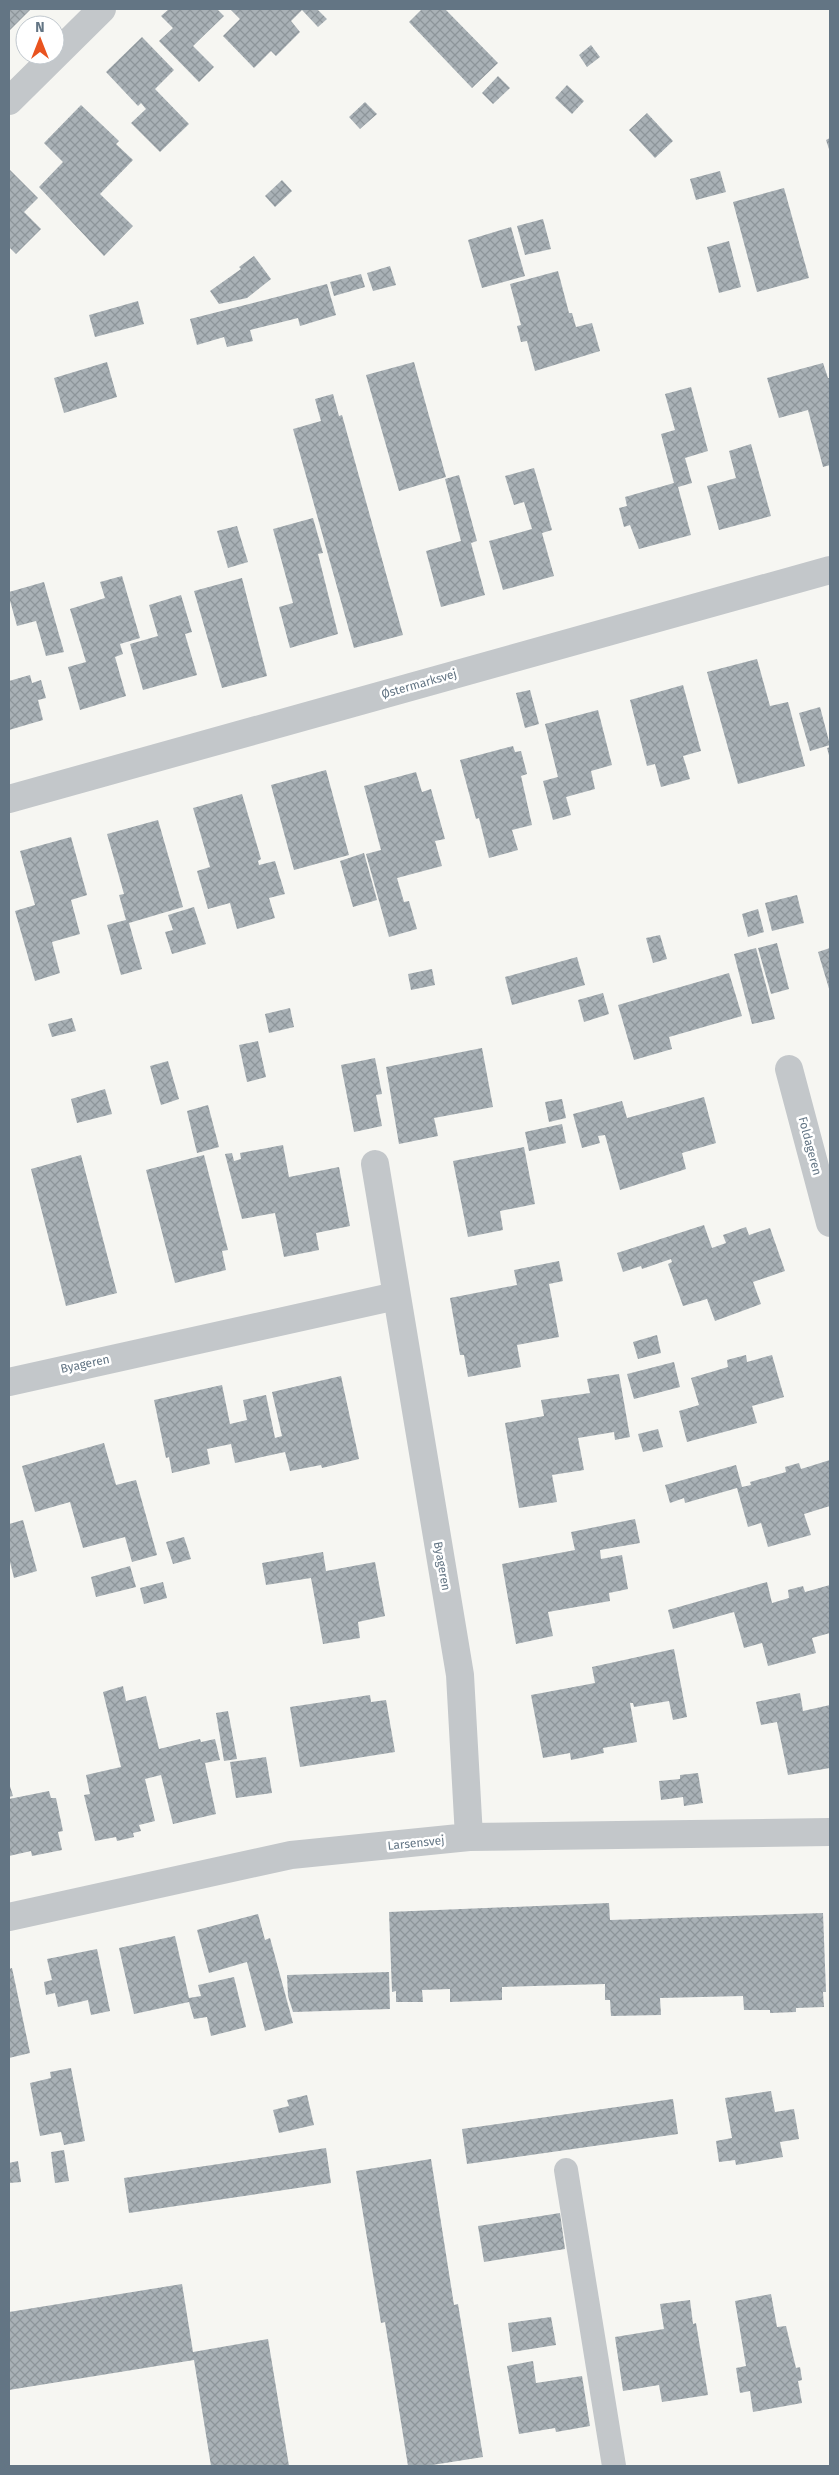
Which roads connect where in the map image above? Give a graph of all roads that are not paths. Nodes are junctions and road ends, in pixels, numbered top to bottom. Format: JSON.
{"nodes":[{"id":1,"x":102,"y":9,"type":"edge"},
{"id":2,"x":9,"y":101,"type":"edge"},
{"id":3,"x":830,"y":570,"type":"edge"},
{"id":4,"x":9,"y":799,"type":"edge"},
{"id":5,"x":789,"y":1069,"type":"dead end"},
{"id":6,"x":375,"y":1164,"type":"dead end"},
{"id":7,"x":830,"y":1222,"type":"edge"},
{"id":8,"x":396,"y":1296,"type":"junction"},
{"id":9,"x":9,"y":1382,"type":"edge"},
{"id":10,"x":830,"y":1832,"type":"edge"},
{"id":11,"x":469,"y":1837,"type":"junction"},
{"id":12,"x":9,"y":1917,"type":"edge"},
{"id":13,"x":566,"y":2170,"type":"dead end"},
{"id":14,"x":614,"y":2466,"type":"edge"}],
"edges":[{"from":1,"to":2,"type":"street"},
{"from":3,"to":4,"type":"street","name":"Østermarksvej"},
{"from":5,"to":7,"type":"street","name":"Foldageren"},
{"from":6,"to":8,"type":"street","name":"Byageren"},
{"from":8,"to":9,"type":"street","name":"Byageren"},
{"from":8,"to":11,"type":"street","name":"Byageren"},
{"from":10,"to":11,"type":"street","name":"Larsensvej"},
{"from":11,"to":12,"type":"street","name":"Larsensvej"},
{"from":13,"to":14,"type":"lane"}]}
